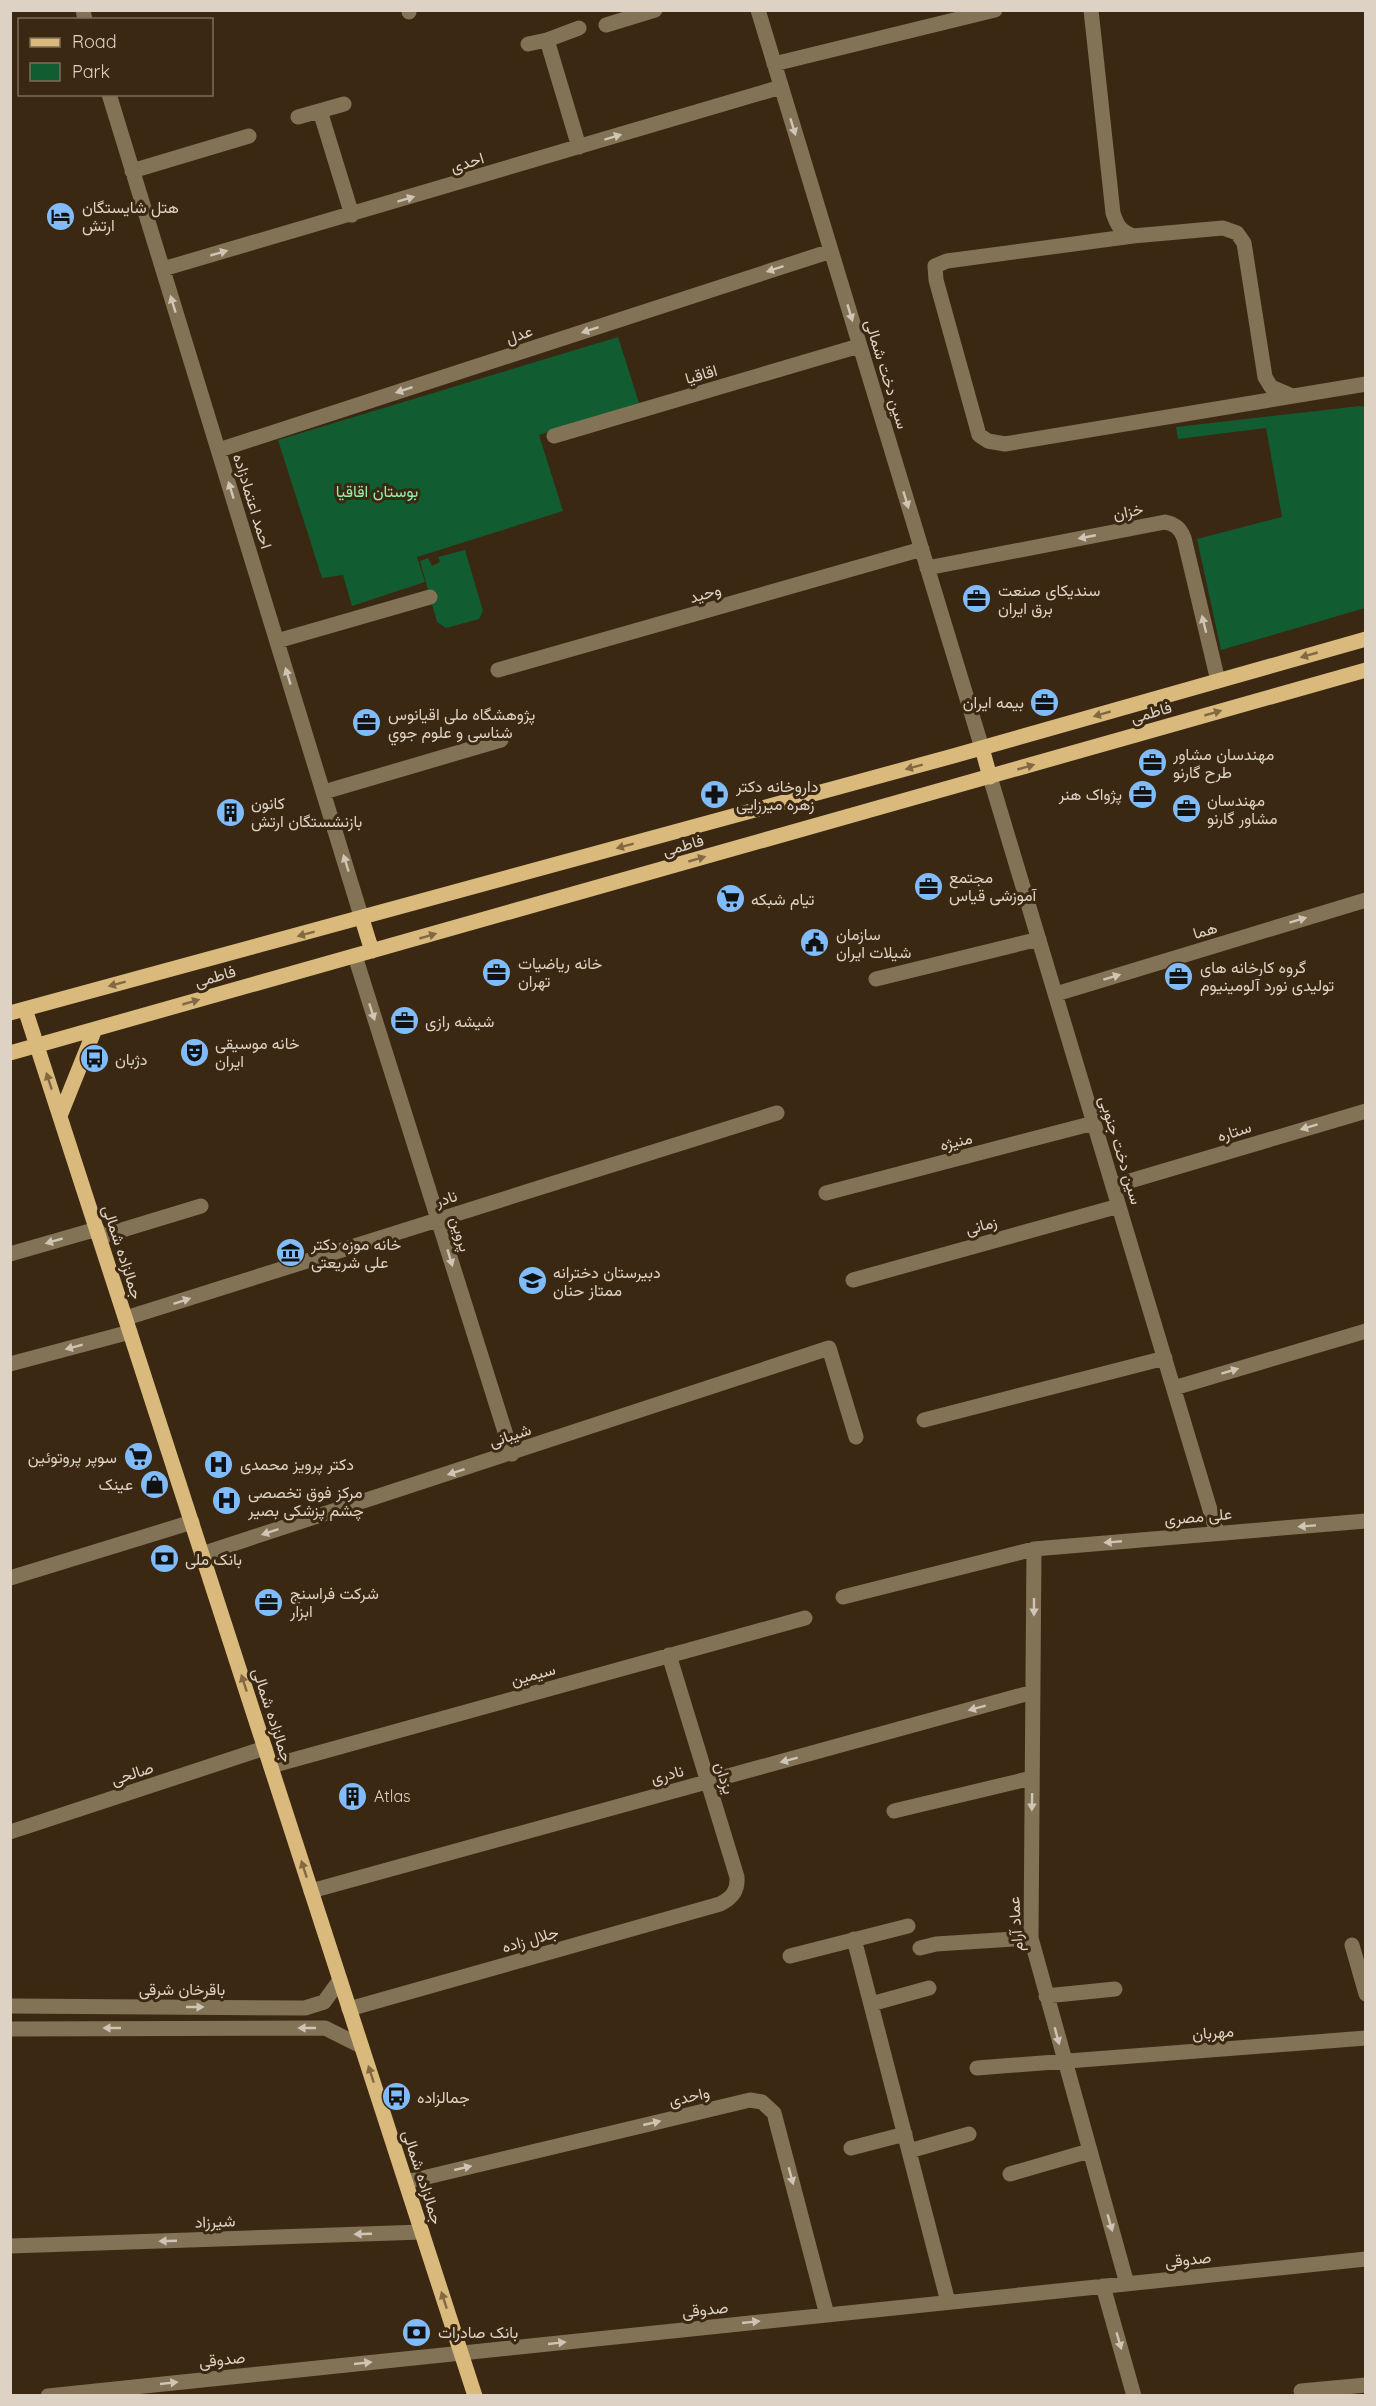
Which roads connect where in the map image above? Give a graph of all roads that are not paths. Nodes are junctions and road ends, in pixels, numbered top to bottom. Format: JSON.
{"nodes":[{"id":1,"x":655,"y":10,"type":"edge"},
{"id":2,"x":758,"y":10,"type":"edge"},
{"id":3,"x":994,"y":10,"type":"edge"},
{"id":4,"x":1091,"y":10,"type":"edge"},
{"id":5,"x":606,"y":25,"type":"dead end"},
{"id":6,"x":579,"y":28,"type":"dead end"},
{"id":7,"x":547,"y":40,"type":"junction"},
{"id":8,"x":528,"y":44,"type":"dead end"},
{"id":9,"x":774,"y":64,"type":"junction"},
{"id":10,"x":781,"y":87,"type":"junction"},
{"id":11,"x":110,"y":96,"type":"edge"},
{"id":12,"x":344,"y":104,"type":"dead end"},
{"id":13,"x":320,"y":111,"type":"junction"},
{"id":14,"x":298,"y":117,"type":"dead end"},
{"id":15,"x":249,"y":136,"type":"dead end"},
{"id":16,"x":579,"y":147,"type":"junction"},
{"id":17,"x":132,"y":171,"type":"junction"},
{"id":18,"x":352,"y":215,"type":"junction"},
{"id":19,"x":1133,"y":236,"type":"junction"},
{"id":20,"x":831,"y":251,"type":"junction"},
{"id":21,"x":163,"y":269,"type":"junction"},
{"id":22,"x":860,"y":346,"type":"junction"},
{"id":23,"x":1365,"y":385,"type":"edge"},
{"id":24,"x":1292,"y":396,"type":"junction"},
{"id":25,"x":554,"y":436,"type":"dead end"},
{"id":26,"x":219,"y":450,"type":"junction"},
{"id":27,"x":922,"y":549,"type":"junction"},
{"id":28,"x":927,"y":568,"type":"junction"},
{"id":29,"x":430,"y":597,"type":"dead end"},
{"id":30,"x":1365,"y":639,"type":"edge"},
{"id":31,"x":277,"y":641,"type":"junction"},
{"id":32,"x":498,"y":670,"type":"dead end"},
{"id":33,"x":1365,"y":670,"type":"edge"},
{"id":34,"x":1218,"y":681,"type":"junction"},
{"id":35,"x":501,"y":740,"type":"dead end"},
{"id":36,"x":982,"y":748,"type":"junction"},
{"id":37,"x":990,"y":777,"type":"junction"},
{"id":38,"x":324,"y":792,"type":"junction"},
{"id":39,"x":1365,"y":900,"type":"edge"},
{"id":40,"x":362,"y":919,"type":"junction"},
{"id":41,"x":1039,"y":939,"type":"junction"},
{"id":42,"x":372,"y":951,"type":"junction"},
{"id":43,"x":355,"y":956,"type":"junction"},
{"id":44,"x":876,"y":979,"type":"dead end"},
{"id":45,"x":1056,"y":994,"type":"junction"},
{"id":46,"x":18,"y":1011,"type":"edge"},
{"id":47,"x":94,"y":1029,"type":"junction"},
{"id":48,"x":37,"y":1045,"type":"junction"},
{"id":49,"x":10,"y":1053,"type":"edge"},
{"id":50,"x":1365,"y":1111,"type":"edge"},
{"id":51,"x":777,"y":1113,"type":"dead end"},
{"id":52,"x":60,"y":1116,"type":"junction"},
{"id":53,"x":1094,"y":1123,"type":"junction"},
{"id":54,"x":1113,"y":1186,"type":"junction"},
{"id":55,"x":826,"y":1193,"type":"dead end"},
{"id":56,"x":201,"y":1206,"type":"dead end"},
{"id":57,"x":1119,"y":1206,"type":"junction"},
{"id":58,"x":438,"y":1220,"type":"junction"},
{"id":59,"x":98,"y":1233,"type":"junction"},
{"id":60,"x":10,"y":1254,"type":"edge"},
{"id":61,"x":853,"y":1280,"type":"dead end"},
{"id":62,"x":128,"y":1325,"type":"junction"},
{"id":63,"x":1365,"y":1330,"type":"edge"},
{"id":64,"x":1165,"y":1358,"type":"junction"},
{"id":65,"x":10,"y":1364,"type":"edge"},
{"id":66,"x":1174,"y":1388,"type":"junction"},
{"id":67,"x":924,"y":1420,"type":"dead end"},
{"id":68,"x":856,"y":1437,"type":"dead end"},
{"id":69,"x":512,"y":1454,"type":"junction"},
{"id":70,"x":1365,"y":1521,"type":"edge"},
{"id":71,"x":192,"y":1522,"type":"junction"},
{"id":72,"x":1217,"y":1533,"type":"junction"},
{"id":73,"x":1034,"y":1549,"type":"junction"},
{"id":74,"x":202,"y":1554,"type":"junction"},
{"id":75,"x":10,"y":1578,"type":"edge"},
{"id":76,"x":843,"y":1597,"type":"dead end"},
{"id":77,"x":806,"y":1618,"type":"dead end"},
{"id":78,"x":669,"y":1655,"type":"junction"},
{"id":79,"x":1033,"y":1692,"type":"junction"},
{"id":80,"x":265,"y":1748,"type":"junction"},
{"id":81,"x":271,"y":1766,"type":"junction"},
{"id":82,"x":1032,"y":1778,"type":"junction"},
{"id":83,"x":708,"y":1782,"type":"junction"},
{"id":84,"x":894,"y":1811,"type":"dead end"},
{"id":85,"x":10,"y":1832,"type":"edge"},
{"id":86,"x":311,"y":1891,"type":"junction"},
{"id":87,"x":720,"y":1904,"type":"joint"},
{"id":88,"x":908,"y":1926,"type":"dead end"},
{"id":89,"x":1031,"y":1938,"type":"junction"},
{"id":90,"x":854,"y":1939,"type":"junction"},
{"id":91,"x":1352,"y":1945,"type":"dead end"},
{"id":92,"x":920,"y":1948,"type":"dead end"},
{"id":93,"x":790,"y":1956,"type":"dead end"},
{"id":94,"x":340,"y":1980,"type":"junction"},
{"id":95,"x":929,"y":1988,"type":"dead end"},
{"id":96,"x":1115,"y":1989,"type":"dead end"},
{"id":97,"x":1365,"y":1994,"type":"edge"},
{"id":98,"x":1046,"y":1996,"type":"junction"},
{"id":99,"x":871,"y":2004,"type":"junction"},
{"id":100,"x":10,"y":2006,"type":"edge"},
{"id":101,"x":350,"y":2009,"type":"junction"},
{"id":102,"x":10,"y":2029,"type":"edge"},
{"id":103,"x":1365,"y":2038,"type":"edge"},
{"id":104,"x":361,"y":2046,"type":"junction"},
{"id":105,"x":1064,"y":2062,"type":"junction"},
{"id":106,"x":977,"y":2068,"type":"dead end"},
{"id":107,"x":904,"y":2134,"type":"junction"},
{"id":108,"x":969,"y":2134,"type":"dead end"},
{"id":109,"x":851,"y":2148,"type":"dead end"},
{"id":110,"x":909,"y":2151,"type":"junction"},
{"id":111,"x":1089,"y":2151,"type":"junction"},
{"id":112,"x":1010,"y":2174,"type":"dead end"},
{"id":113,"x":406,"y":2182,"type":"junction"},
{"id":114,"x":422,"y":2232,"type":"junction"},
{"id":115,"x":10,"y":2246,"type":"edge"},
{"id":116,"x":1365,"y":2259,"type":"edge"},
{"id":117,"x":1127,"y":2284,"type":"junction"},
{"id":118,"x":1103,"y":2286,"type":"junction"},
{"id":119,"x":948,"y":2302,"type":"junction"},
{"id":120,"x":827,"y":2314,"type":"junction"},
{"id":121,"x":461,"y":2353,"type":"junction"},
{"id":122,"x":1365,"y":2385,"type":"edge"},
{"id":123,"x":1300,"y":2391,"type":"dead end"},
{"id":124,"x":48,"y":2396,"type":"edge"},
{"id":125,"x":475,"y":2396,"type":"edge"},
{"id":126,"x":1134,"y":2396,"type":"edge"}],
"edges":[{"from":1,"to":5,"type":"street"},
{"from":2,"to":9,"type":"street","name":"سین دخت شمالی"},
{"from":3,"to":9,"type":"street"},
{"from":4,"to":19,"type":"street"},
{"from":6,"to":7,"type":"street"},
{"from":7,"to":8,"type":"street"},
{"from":7,"to":16,"type":"street"},
{"from":9,"to":10,"type":"street","name":"سین دخت شمالی"},
{"from":16,"to":10,"type":"street","name":"احدی","one_way":true},
{"from":10,"to":20,"type":"street","name":"سین دخت شمالی","one_way":true},
{"from":11,"to":17,"type":"street","name":"احمد اعتمادزاده"},
{"from":12,"to":13,"type":"street"},
{"from":13,"to":14,"type":"street"},
{"from":13,"to":18,"type":"street"},
{"from":15,"to":17,"type":"street"},
{"from":18,"to":16,"type":"street","name":"احدی","one_way":true},
{"from":17,"to":21,"type":"street","name":"احمد اعتمادزاده"},
{"from":21,"to":18,"type":"street","name":"احدی","one_way":true},
{"from":19,"to":24,"type":"street"},
{"from":19,"to":24,"type":"street"},
{"from":20,"to":22,"type":"street","name":"سین دخت شمالی","one_way":true},
{"from":20,"to":26,"type":"street","name":"عدل","one_way":true},
{"from":26,"to":21,"type":"street","name":"احمد اعتمادزاده","one_way":true},
{"from":22,"to":25,"type":"street","name":"اقاقیا"},
{"from":22,"to":27,"type":"street","name":"سین دخت شمالی","one_way":true},
{"from":23,"to":24,"type":"street"},
{"from":31,"to":26,"type":"street","name":"احمد اعتمادزاده","one_way":true},
{"from":27,"to":28,"type":"street","name":"سین دخت شمالی"},
{"from":27,"to":32,"type":"street","name":"وحید"},
{"from":34,"to":28,"type":"street","name":"خزان","one_way":true},
{"from":28,"to":36,"type":"street","name":"سین دخت شمالی"},
{"from":29,"to":31,"type":"street"},
{"from":30,"to":34,"type":"main road","name":"فاطمی","one_way":true},
{"from":38,"to":31,"type":"street","name":"احمد اعتمادزاده","one_way":true},
{"from":37,"to":33,"type":"main road","name":"فاطمی","one_way":true},
{"from":34,"to":36,"type":"main road","name":"فاطمی","one_way":true},
{"from":35,"to":38,"type":"street"},
{"from":36,"to":37,"type":"main road"},
{"from":36,"to":40,"type":"main road","name":"فاطمی","one_way":true},
{"from":37,"to":41,"type":"street","name":"سین دخت جنوبی"},
{"from":42,"to":37,"type":"main road","name":"فاطمی","one_way":true},
{"from":40,"to":38,"type":"street","name":"احمد اعتمادزاده","one_way":true},
{"from":45,"to":39,"type":"street","name":"هما","one_way":true},
{"from":40,"to":42,"type":"main road"},
{"from":40,"to":46,"type":"main road","name":"فاطمی","one_way":true},
{"from":41,"to":44,"type":"street"},
{"from":41,"to":45,"type":"street","name":"سین دخت جنوبی"},
{"from":42,"to":43,"type":"main road","name":"فاطمی"},
{"from":47,"to":43,"type":"main road","name":"فاطمی","one_way":true},
{"from":43,"to":58,"type":"street","name":"پروین","one_way":true},
{"from":45,"to":53,"type":"street","name":"سین دخت جنوبی"},
{"from":46,"to":48,"type":"main road","name":"جمالزاده شمالی"},
{"from":47,"to":48,"type":"main road","name":"فاطمی"},
{"from":47,"to":52,"type":"main road"},
{"from":48,"to":49,"type":"main road","name":"فاطمی"},
{"from":52,"to":48,"type":"main road","name":"جمالزاده شمالی","one_way":true},
{"from":50,"to":54,"type":"street","name":"ستاره","one_way":true},
{"from":51,"to":58,"type":"street","name":"نادر"},
{"from":52,"to":59,"type":"main road","name":"جمالزاده شمالی"},
{"from":53,"to":54,"type":"street","name":"سین دخت جنوبی"},
{"from":53,"to":55,"type":"street","name":"منیژه"},
{"from":54,"to":57,"type":"street","name":"سین دخت جنوبی"},
{"from":56,"to":59,"type":"street"},
{"from":57,"to":61,"type":"street","name":"زمانی"},
{"from":57,"to":64,"type":"street","name":"سین دخت جنوبی"},
{"from":62,"to":58,"type":"street","name":"نادر","one_way":true},
{"from":58,"to":69,"type":"street","name":"پروین","one_way":true},
{"from":59,"to":60,"type":"street","one_way":true},
{"from":59,"to":62,"type":"main road","name":"جمالزاده شمالی"},
{"from":62,"to":65,"type":"street","name":"نادر","one_way":true},
{"from":62,"to":71,"type":"main road","name":"جمالزاده شمالی"},
{"from":66,"to":63,"type":"street","one_way":true},
{"from":64,"to":66,"type":"street","name":"سین دخت جنوبی"},
{"from":64,"to":67,"type":"street"},
{"from":66,"to":72,"type":"street","name":"سین دخت جنوبی"},
{"from":68,"to":69,"type":"street","name":"شیبانی"},
{"from":69,"to":74,"type":"street","name":"شیبانی","one_way":true},
{"from":70,"to":72,"type":"street","name":"علی مصری","one_way":true},
{"from":71,"to":74,"type":"main road","name":"جمالزاده شمالی"},
{"from":71,"to":75,"type":"street"},
{"from":72,"to":73,"type":"street","name":"علی مصری","one_way":true},
{"from":73,"to":76,"type":"street","name":"علی مصری"},
{"from":73,"to":79,"type":"street","name":"عماد آرام","one_way":true},
{"from":80,"to":74,"type":"main road","name":"جمالزاده شمالی","one_way":true},
{"from":77,"to":78,"type":"street","name":"سیمین"},
{"from":78,"to":81,"type":"street","name":"سیمین"},
{"from":78,"to":83,"type":"street","name":"یزدان"},
{"from":79,"to":82,"type":"street","name":"عماد آرام"},
{"from":79,"to":83,"type":"street","name":"نادری","one_way":true},
{"from":80,"to":81,"type":"main road","name":"جمالزاده شمالی"},
{"from":80,"to":85,"type":"street","name":"صالحی"},
{"from":86,"to":81,"type":"main road","name":"جمالزاده شمالی","one_way":true},
{"from":82,"to":84,"type":"street"},
{"from":82,"to":89,"type":"street","name":"عماد آرام","one_way":true},
{"from":83,"to":86,"type":"street","name":"نادری"},
{"from":83,"to":87,"type":"street","name":"یزدان"},
{"from":86,"to":94,"type":"main road","name":"جمالزاده شمالی"},
{"from":87,"to":101,"type":"street","name":"جلال زاده"},
{"from":88,"to":90,"type":"street"},
{"from":89,"to":92,"type":"street"},
{"from":89,"to":98,"type":"street","name":"عماد آرام"},
{"from":90,"to":93,"type":"street"},
{"from":90,"to":99,"type":"street"},
{"from":91,"to":97,"type":"street"},
{"from":100,"to":94,"type":"street","name":"باقرخان شرقی","one_way":true},
{"from":94,"to":101,"type":"main road","name":"جمالزاده شمالی"},
{"from":95,"to":99,"type":"street"},
{"from":96,"to":98,"type":"street"},
{"from":98,"to":105,"type":"street","name":"عماد آرام","one_way":true},
{"from":99,"to":107,"type":"street"},
{"from":101,"to":104,"type":"main road","name":"جمالزاده شمالی"},
{"from":104,"to":102,"type":"street","one_way":true},
{"from":103,"to":105,"type":"street","name":"مهربان"},
{"from":113,"to":104,"type":"main road","name":"جمالزاده شمالی","one_way":true},
{"from":105,"to":106,"type":"street","name":"مهربان"},
{"from":105,"to":111,"type":"street","name":"عماد آرام"},
{"from":107,"to":109,"type":"street"},
{"from":107,"to":110,"type":"street"},
{"from":108,"to":110,"type":"street"},
{"from":110,"to":119,"type":"street"},
{"from":111,"to":112,"type":"street"},
{"from":111,"to":117,"type":"street","name":"عماد آرام","one_way":true},
{"from":113,"to":114,"type":"main road","name":"جمالزاده شمالی"},
{"from":113,"to":120,"type":"street","name":"واحدی","one_way":true},
{"from":114,"to":115,"type":"street","name":"شیرزاد","one_way":true},
{"from":121,"to":114,"type":"main road","name":"جمالزاده شمالی","one_way":true},
{"from":116,"to":117,"type":"street","name":"صدوقی"},
{"from":117,"to":118,"type":"street","name":"صدوقی"},
{"from":118,"to":119,"type":"street","name":"صدوقی"},
{"from":118,"to":126,"type":"street","one_way":true},
{"from":119,"to":120,"type":"street","name":"صدوقی"},
{"from":121,"to":120,"type":"street","name":"صدوقی","one_way":true},
{"from":124,"to":121,"type":"street","name":"صدوقی","one_way":true},
{"from":121,"to":125,"type":"main road","name":"جمالزاده شمالی"},
{"from":122,"to":123,"type":"street"}]}
